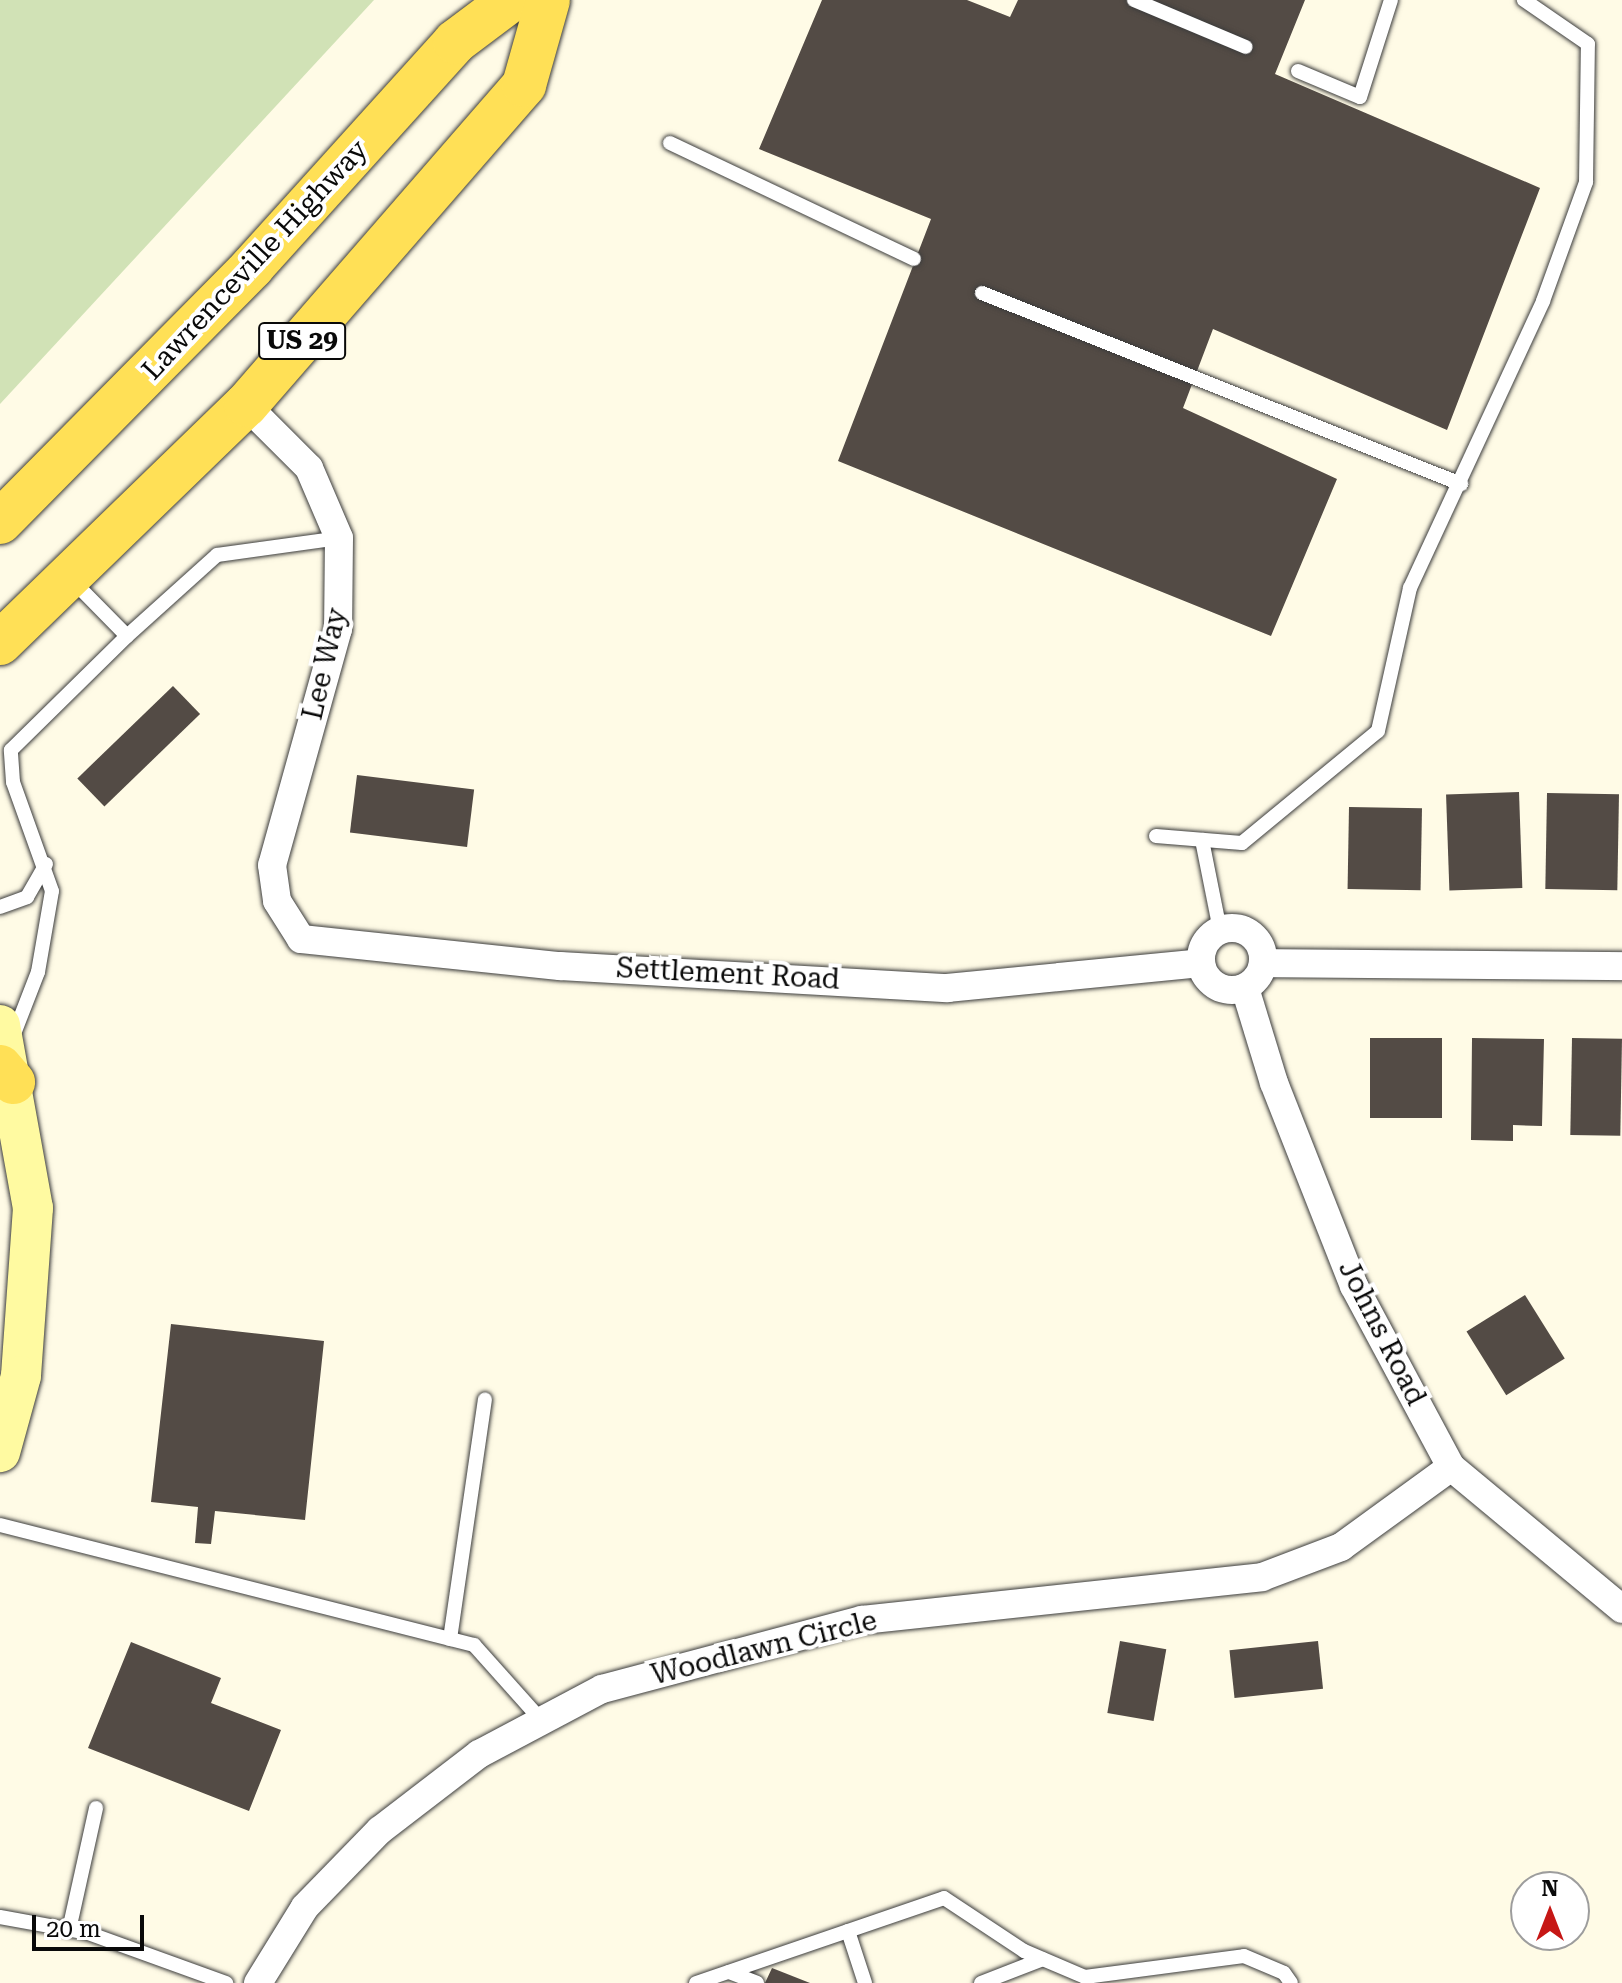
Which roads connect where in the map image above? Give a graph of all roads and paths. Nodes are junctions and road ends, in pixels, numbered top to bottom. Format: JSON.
{"nodes":[{"id":1,"x":511,"y":0,"type":"edge"},
{"id":2,"x":548,"y":0,"type":"edge"},
{"id":3,"x":1134,"y":0,"type":"edge"},
{"id":4,"x":1391,"y":0,"type":"edge"},
{"id":5,"x":1524,"y":0,"type":"edge"},
{"id":6,"x":1246,"y":47,"type":"dead end"},
{"id":7,"x":1298,"y":71,"type":"dead end"},
{"id":8,"x":670,"y":143,"type":"dead end"},
{"id":9,"x":914,"y":259,"type":"dead end"},
{"id":10,"x":982,"y":293,"type":"dead end"},
{"id":11,"x":246,"y":405,"type":"junction"},
{"id":12,"x":1461,"y":484,"type":"junction"},
{"id":13,"x":0,"y":522,"type":"edge"},
{"id":14,"x":339,"y":538,"type":"junction"},
{"id":15,"x":69,"y":577,"type":"junction"},
{"id":16,"x":127,"y":636,"type":"junction"},
{"id":17,"x":0,"y":643,"type":"edge"},
{"id":18,"x":1156,"y":836,"type":"dead end"},
{"id":19,"x":1202,"y":840,"type":"junction"},
{"id":20,"x":46,"y":864,"type":"junction"},
{"id":21,"x":277,"y":901,"type":"joint"},
{"id":22,"x":0,"y":907,"type":"edge"},
{"id":23,"x":1220,"y":930,"type":"junction"},
{"id":24,"x":1201,"y":963,"type":"junction"},
{"id":25,"x":1263,"y":963,"type":"junction"},
{"id":26,"x":1622,"y":966,"type":"edge"},
{"id":27,"x":1245,"y":988,"type":"junction"},
{"id":28,"x":5,"y":1057,"type":"edge"},
{"id":29,"x":12,"y":1342,"type":"edge"},
{"id":30,"x":485,"y":1400,"type":"dead end"},
{"id":31,"x":0,"y":1452,"type":"edge"},
{"id":32,"x":1451,"y":1467,"type":"junction"},
{"id":33,"x":0,"y":1525,"type":"edge"},
{"id":34,"x":1622,"y":1609,"type":"edge"},
{"id":35,"x":450,"y":1639,"type":"junction"},
{"id":36,"x":542,"y":1721,"type":"junction"},
{"id":37,"x":96,"y":1808,"type":"dead end"},
{"id":38,"x":0,"y":1917,"type":"edge"},
{"id":39,"x":69,"y":1930,"type":"junction"},
{"id":40,"x":848,"y":1931,"type":"junction"},
{"id":41,"x":1043,"y":1959,"type":"junction"},
{"id":42,"x":729,"y":1972,"type":"junction"},
{"id":43,"x":226,"y":1983,"type":"edge"},
{"id":44,"x":258,"y":1983,"type":"edge"},
{"id":45,"x":696,"y":1983,"type":"edge"},
{"id":46,"x":757,"y":1983,"type":"edge"},
{"id":47,"x":865,"y":1983,"type":"edge"},
{"id":48,"x":981,"y":1983,"type":"edge"},
{"id":49,"x":1291,"y":1983,"type":"edge"}],
"edges":[{"from":1,"to":13,"type":"main road","name":"Lawrenceville Highway","number":"US 29"},
{"from":2,"to":11,"type":"main road","number":"US 29"},
{"from":3,"to":6,"type":"lane"},
{"from":4,"to":7,"type":"lane"},
{"from":5,"to":12,"type":"lane"},
{"from":8,"to":9,"type":"lane"},
{"from":10,"to":12,"type":"lane"},
{"from":11,"to":14,"type":"street","name":"Lee Way"},
{"from":11,"to":15,"type":"main road","number":"US 29"},
{"from":12,"to":19,"type":"lane"},
{"from":14,"to":16,"type":"lane"},
{"from":14,"to":21,"type":"street","name":"Lee Way"},
{"from":15,"to":16,"type":"lane"},
{"from":15,"to":17,"type":"main road","number":"US 29"},
{"from":16,"to":20,"type":"lane"},
{"from":18,"to":19,"type":"lane"},
{"from":19,"to":23,"type":"lane"},
{"from":20,"to":22,"type":"lane"},
{"from":20,"to":28,"type":"lane"},
{"from":21,"to":24,"type":"street","name":"Settlement Road"},
{"from":23,"to":24,"type":"street"},
{"from":23,"to":25,"type":"street"},
{"from":24,"to":27,"type":"street"},
{"from":25,"to":26,"type":"street"},
{"from":25,"to":27,"type":"street"},
{"from":27,"to":32,"type":"street","name":"Johns Road"},
{"from":28,"to":29,"type":"street"},
{"from":29,"to":31,"type":"street"},
{"from":30,"to":35,"type":"lane"},
{"from":32,"to":34,"type":"street","name":"Johns Road"},
{"from":32,"to":36,"type":"street","name":"Woodlawn Circle"},
{"from":33,"to":35,"type":"lane"},
{"from":35,"to":36,"type":"lane"},
{"from":36,"to":44,"type":"street","name":"Woodlawn Circle"},
{"from":37,"to":39,"type":"lane"},
{"from":38,"to":39,"type":"lane"},
{"from":39,"to":43,"type":"lane"},
{"from":40,"to":41,"type":"lane"},
{"from":40,"to":42,"type":"lane"},
{"from":40,"to":47,"type":"lane"},
{"from":41,"to":48,"type":"lane"},
{"from":41,"to":49,"type":"lane"},
{"from":42,"to":45,"type":"lane"},
{"from":42,"to":46,"type":"lane"}]}
